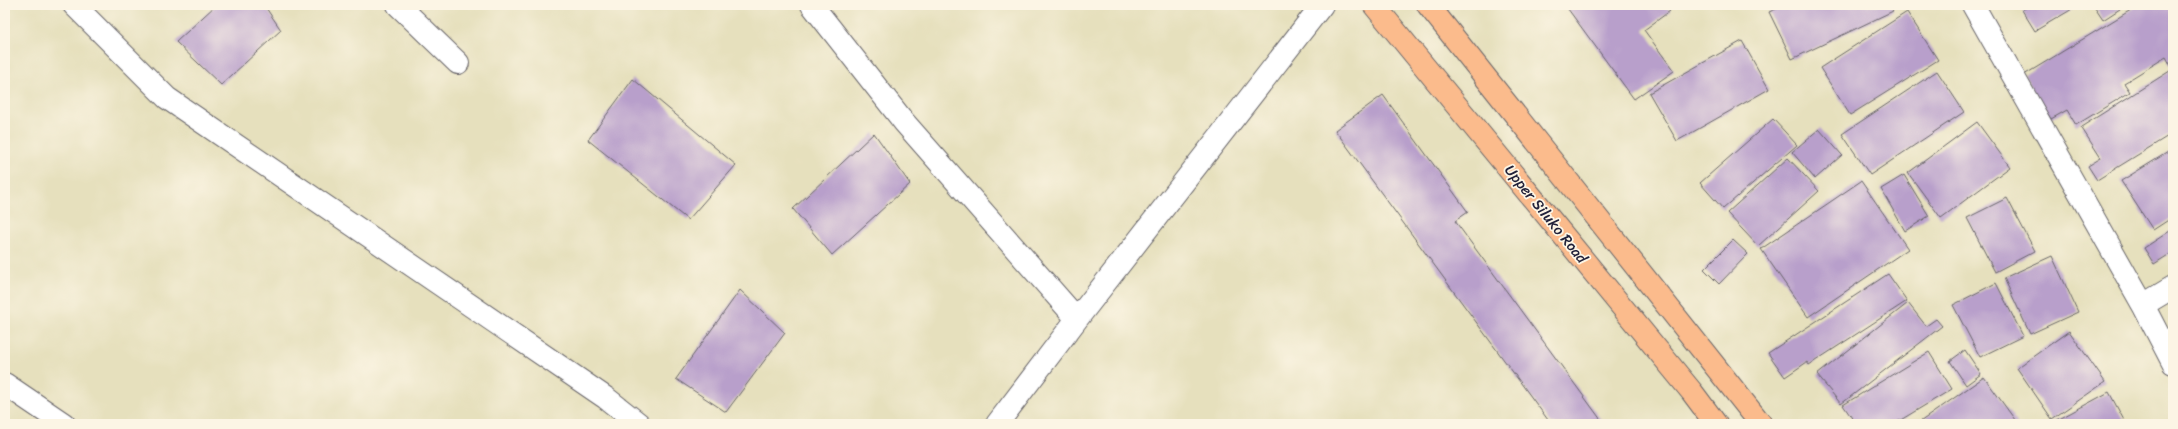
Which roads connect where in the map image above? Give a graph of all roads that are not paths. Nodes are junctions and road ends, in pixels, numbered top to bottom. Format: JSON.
{"nodes":[{"id":1,"x":74,"y":5,"type":"edge"},
{"id":2,"x":398,"y":5,"type":"edge"},
{"id":3,"x":812,"y":5,"type":"edge"},
{"id":4,"x":1322,"y":5,"type":"edge"},
{"id":5,"x":1374,"y":5,"type":"edge"},
{"id":6,"x":1973,"y":5,"type":"edge"},
{"id":7,"x":1430,"y":6,"type":"edge"},
{"id":8,"x":458,"y":63,"type":"dead end"},
{"id":9,"x":2173,"y":287,"type":"edge"},
{"id":10,"x":2143,"y":305,"type":"junction"},
{"id":11,"x":1077,"y":319,"type":"junction"},
{"id":12,"x":2173,"y":363,"type":"edge"},
{"id":13,"x":5,"y":384,"type":"edge"},
{"id":14,"x":64,"y":424,"type":"edge"},
{"id":15,"x":640,"y":424,"type":"edge"},
{"id":16,"x":997,"y":424,"type":"edge"},
{"id":17,"x":1716,"y":424,"type":"edge"},
{"id":18,"x":1761,"y":424,"type":"edge"}],
"edges":[{"from":1,"to":15,"type":"street"},
{"from":2,"to":8,"type":"street"},
{"from":3,"to":11,"type":"street"},
{"from":4,"to":11,"type":"street"},
{"from":5,"to":17,"type":"main road","name":"Upper Siluko Road"},
{"from":6,"to":10,"type":"street"},
{"from":7,"to":18,"type":"main road"},
{"from":9,"to":10,"type":"street"},
{"from":10,"to":12,"type":"street"},
{"from":11,"to":16,"type":"street"},
{"from":13,"to":14,"type":"street"}]}
